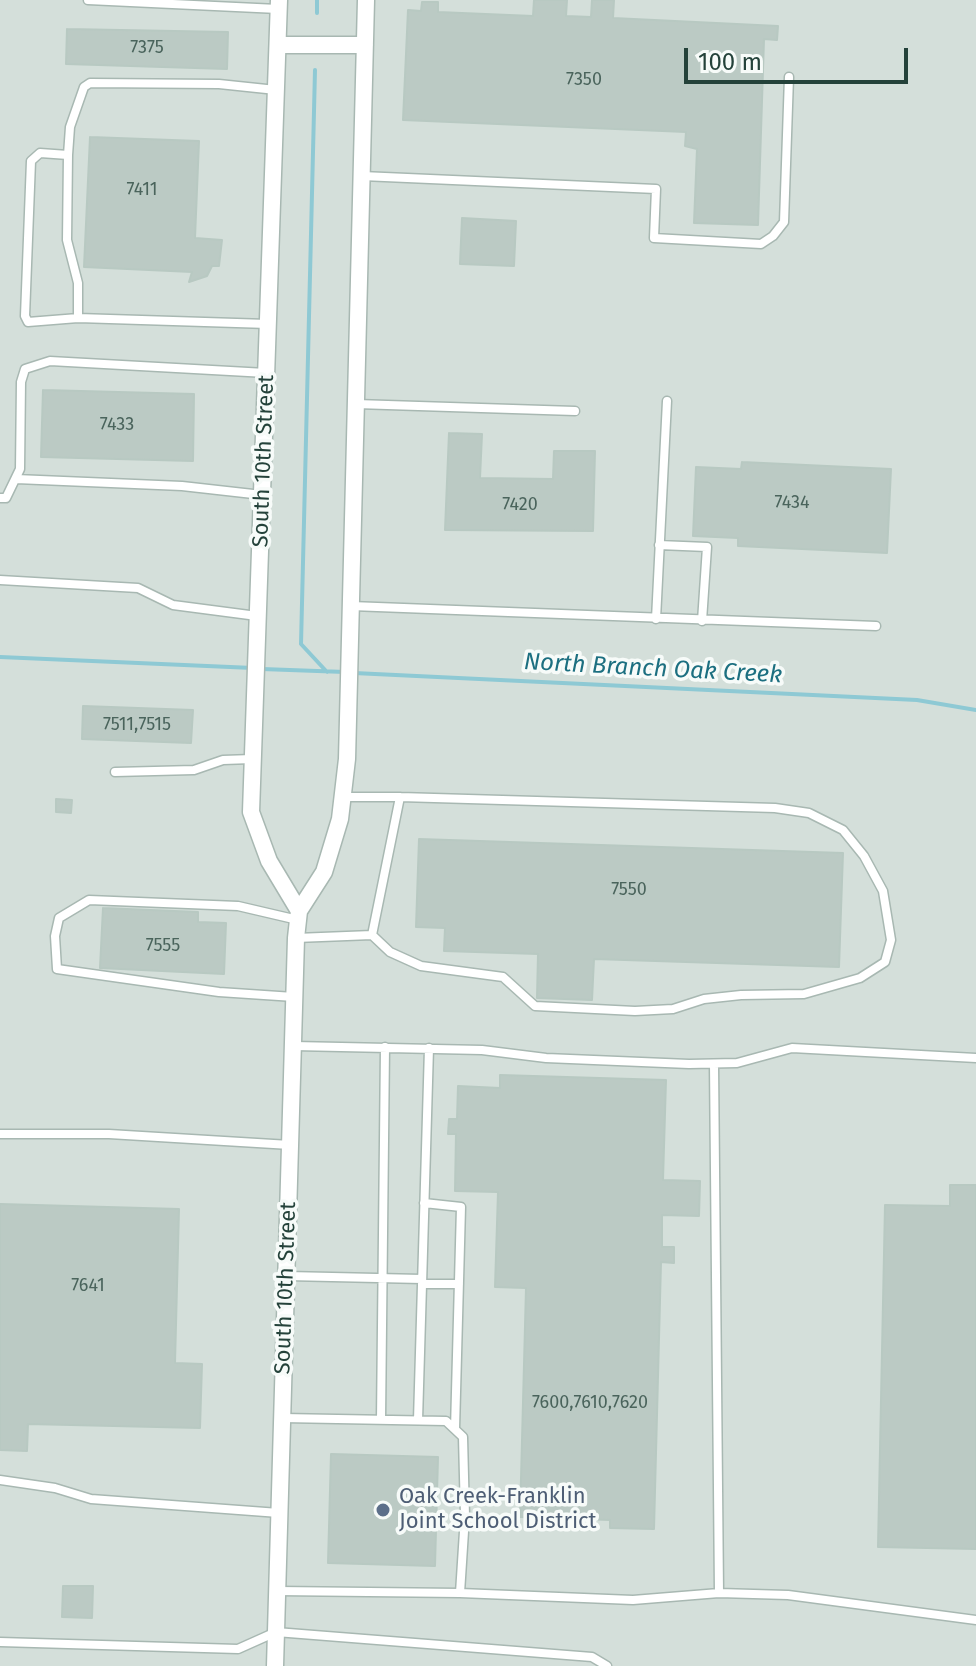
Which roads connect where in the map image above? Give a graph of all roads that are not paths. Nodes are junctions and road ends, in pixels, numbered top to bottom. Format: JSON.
{"nodes":[{"id":1,"x":88,"y":0,"type":"edge"},
{"id":2,"x":366,"y":0,"type":"edge"},
{"id":3,"x":278,"y":5,"type":"edge"},
{"id":4,"x":278,"y":45,"type":"junction"},
{"id":5,"x":365,"y":45,"type":"junction"},
{"id":6,"x":789,"y":77,"type":"dead end"},
{"id":7,"x":276,"y":90,"type":"junction"},
{"id":8,"x":68,"y":155,"type":"junction"},
{"id":9,"x":362,"y":176,"type":"junction"},
{"id":10,"x":78,"y":318,"type":"junction"},
{"id":11,"x":268,"y":324,"type":"junction"},
{"id":12,"x":266,"y":373,"type":"junction"},
{"id":13,"x":667,"y":401,"type":"dead end"},
{"id":14,"x":355,"y":404,"type":"junction"},
{"id":15,"x":575,"y":411,"type":"dead end"},
{"id":16,"x":16,"y":479,"type":"junction"},
{"id":17,"x":262,"y":495,"type":"junction"},
{"id":18,"x":0,"y":498,"type":"edge"},
{"id":19,"x":659,"y":545,"type":"junction"},
{"id":20,"x":0,"y":580,"type":"edge"},
{"id":21,"x":351,"y":606,"type":"junction"},
{"id":22,"x":258,"y":616,"type":"junction"},
{"id":23,"x":656,"y":619,"type":"junction"},
{"id":24,"x":702,"y":621,"type":"junction"},
{"id":25,"x":876,"y":626,"type":"dead end"},
{"id":26,"x":253,"y":759,"type":"junction"},
{"id":27,"x":115,"y":772,"type":"dead end"},
{"id":28,"x":342,"y":797,"type":"junction"},
{"id":29,"x":400,"y":797,"type":"junction"},
{"id":30,"x":298,"y":916,"type":"junction"},
{"id":31,"x":372,"y":935,"type":"junction"},
{"id":32,"x":296,"y":938,"type":"junction"},
{"id":33,"x":294,"y":997,"type":"junction"},
{"id":34,"x":293,"y":1046,"type":"junction"},
{"id":35,"x":385,"y":1047,"type":"junction"},
{"id":36,"x":429,"y":1048,"type":"junction"},
{"id":37,"x":976,"y":1058,"type":"edge"},
{"id":38,"x":714,"y":1064,"type":"junction"},
{"id":39,"x":0,"y":1134,"type":"edge"},
{"id":40,"x":290,"y":1145,"type":"junction"},
{"id":41,"x":424,"y":1203,"type":"junction"},
{"id":42,"x":286,"y":1275,"type":"junction"},
{"id":43,"x":383,"y":1278,"type":"junction"},
{"id":44,"x":422,"y":1282,"type":"junction"},
{"id":45,"x":459,"y":1284,"type":"junction"},
{"id":46,"x":282,"y":1418,"type":"junction"},
{"id":47,"x":381,"y":1419,"type":"junction"},
{"id":48,"x":418,"y":1420,"type":"junction"},
{"id":49,"x":455,"y":1429,"type":"junction"},
{"id":50,"x":0,"y":1480,"type":"edge"},
{"id":51,"x":279,"y":1513,"type":"junction"},
{"id":52,"x":277,"y":1591,"type":"junction"},
{"id":53,"x":460,"y":1593,"type":"junction"},
{"id":54,"x":719,"y":1593,"type":"junction"},
{"id":55,"x":976,"y":1620,"type":"edge"},
{"id":56,"x":276,"y":1632,"type":"junction"},
{"id":57,"x":0,"y":1642,"type":"edge"},
{"id":58,"x":275,"y":1666,"type":"edge"},
{"id":59,"x":607,"y":1666,"type":"edge"}],
"edges":[{"from":1,"to":3,"type":"lane"},
{"from":2,"to":5,"type":"street","name":"South 10th Street"},
{"from":3,"to":4,"type":"street","name":"South 10th Street"},
{"from":4,"to":5,"type":"street"},
{"from":4,"to":7,"type":"street","name":"South 10th Street"},
{"from":5,"to":9,"type":"street","name":"South 10th Street"},
{"from":6,"to":9,"type":"lane"},
{"from":7,"to":8,"type":"lane"},
{"from":7,"to":11,"type":"street","name":"South 10th Street"},
{"from":8,"to":10,"type":"lane"},
{"from":8,"to":10,"type":"lane"},
{"from":9,"to":14,"type":"street","name":"South 10th Street"},
{"from":10,"to":11,"type":"lane"},
{"from":11,"to":12,"type":"street","name":"South 10th Street"},
{"from":12,"to":16,"type":"lane"},
{"from":12,"to":17,"type":"street","name":"South 10th Street"},
{"from":13,"to":19,"type":"lane"},
{"from":14,"to":15,"type":"lane"},
{"from":14,"to":21,"type":"street","name":"South 10th Street"},
{"from":16,"to":17,"type":"lane"},
{"from":16,"to":18,"type":"lane"},
{"from":17,"to":22,"type":"street","name":"South 10th Street"},
{"from":19,"to":23,"type":"lane"},
{"from":19,"to":24,"type":"lane"},
{"from":20,"to":22,"type":"lane"},
{"from":21,"to":23,"type":"lane"},
{"from":21,"to":28,"type":"street","name":"South 10th Street"},
{"from":22,"to":26,"type":"street","name":"South 10th Street"},
{"from":23,"to":24,"type":"lane"},
{"from":24,"to":25,"type":"lane"},
{"from":26,"to":27,"type":"lane"},
{"from":26,"to":30,"type":"street","name":"South 10th Street"},
{"from":28,"to":29,"type":"lane"},
{"from":28,"to":30,"type":"street","name":"South 10th Street"},
{"from":29,"to":31,"type":"lane"},
{"from":29,"to":31,"type":"lane"},
{"from":30,"to":32,"type":"street","name":"South 10th Street"},
{"from":30,"to":33,"type":"lane"},
{"from":31,"to":32,"type":"lane"},
{"from":32,"to":33,"type":"street","name":"South 10th Street"},
{"from":33,"to":34,"type":"street","name":"South 10th Street"},
{"from":34,"to":35,"type":"lane"},
{"from":34,"to":40,"type":"street","name":"South 10th Street"},
{"from":35,"to":36,"type":"lane"},
{"from":35,"to":43,"type":"lane"},
{"from":36,"to":38,"type":"lane"},
{"from":36,"to":41,"type":"lane"},
{"from":37,"to":38,"type":"lane"},
{"from":38,"to":54,"type":"lane"},
{"from":39,"to":40,"type":"lane"},
{"from":40,"to":42,"type":"street","name":"South 10th Street"},
{"from":41,"to":44,"type":"lane"},
{"from":41,"to":45,"type":"lane"},
{"from":42,"to":43,"type":"lane"},
{"from":42,"to":46,"type":"street","name":"South 10th Street"},
{"from":43,"to":44,"type":"lane"},
{"from":43,"to":47,"type":"lane"},
{"from":44,"to":45,"type":"lane"},
{"from":44,"to":48,"type":"lane"},
{"from":45,"to":49,"type":"lane"},
{"from":46,"to":47,"type":"lane"},
{"from":46,"to":51,"type":"street","name":"South 10th Street"},
{"from":47,"to":48,"type":"lane"},
{"from":48,"to":49,"type":"lane"},
{"from":49,"to":53,"type":"lane"},
{"from":50,"to":51,"type":"lane"},
{"from":51,"to":52,"type":"street","name":"South 10th Street"},
{"from":52,"to":53,"type":"lane"},
{"from":52,"to":56,"type":"street","name":"South 10th Street"},
{"from":53,"to":54,"type":"lane"},
{"from":54,"to":55,"type":"lane"},
{"from":56,"to":57,"type":"lane"},
{"from":56,"to":58,"type":"street","name":"South 10th Street"},
{"from":56,"to":59,"type":"lane"}]}
